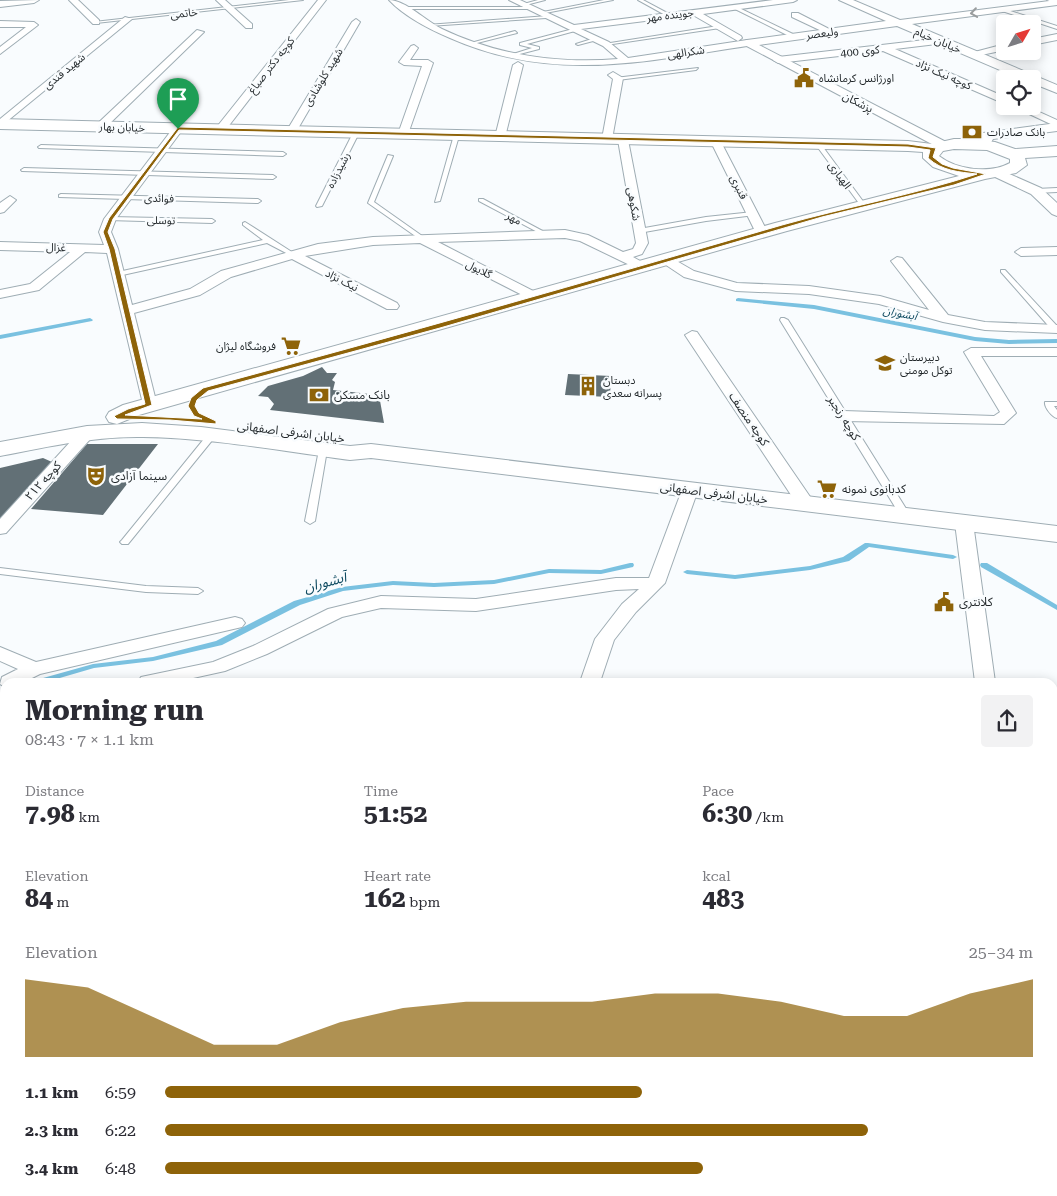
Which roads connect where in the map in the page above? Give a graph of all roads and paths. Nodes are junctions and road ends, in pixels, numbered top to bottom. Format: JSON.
{"nodes":[{"id":1,"x":34,"y":0,"type":"edge"},
{"id":2,"x":73,"y":0,"type":"edge"},
{"id":3,"x":220,"y":0,"type":"edge"},
{"id":4,"x":301,"y":0,"type":"edge"},
{"id":5,"x":322,"y":0,"type":"edge"},
{"id":6,"x":393,"y":0,"type":"edge"},
{"id":7,"x":451,"y":0,"type":"edge"},
{"id":8,"x":513,"y":0,"type":"edge"},
{"id":9,"x":543,"y":0,"type":"edge"},
{"id":10,"x":610,"y":0,"type":"edge"},
{"id":11,"x":640,"y":0,"type":"edge"},
{"id":12,"x":719,"y":0,"type":"edge"},
{"id":13,"x":793,"y":0,"type":"edge"},
{"id":14,"x":844,"y":0,"type":"edge"},
{"id":15,"x":1051,"y":0,"type":"edge"},
{"id":16,"x":1057,"y":2,"type":"edge"},
{"id":17,"x":0,"y":4,"type":"edge"},
{"id":18,"x":526,"y":6,"type":"junction"},
{"id":19,"x":735,"y":7,"type":"junction"},
{"id":20,"x":229,"y":8,"type":"junction"},
{"id":21,"x":402,"y":8,"type":"junction"},
{"id":22,"x":459,"y":9,"type":"junction"},
{"id":23,"x":1001,"y":9,"type":"junction"},
{"id":24,"x":0,"y":12,"type":"edge"},
{"id":25,"x":694,"y":12,"type":"junction"},
{"id":26,"x":543,"y":15,"type":"junction"},
{"id":27,"x":669,"y":15,"type":"junction"},
{"id":28,"x":795,"y":15,"type":"dead end"},
{"id":29,"x":128,"y":19,"type":"junction"},
{"id":30,"x":96,"y":22,"type":"joint"},
{"id":31,"x":356,"y":22,"type":"dead end"},
{"id":32,"x":898,"y":23,"type":"junction"},
{"id":33,"x":0,"y":24,"type":"edge"},
{"id":34,"x":34,"y":25,"type":"joint"},
{"id":35,"x":429,"y":25,"type":"junction"},
{"id":36,"x":249,"y":26,"type":"dead end"},
{"id":37,"x":718,"y":26,"type":"junction"},
{"id":38,"x":575,"y":28,"type":"junction"},
{"id":39,"x":1057,"y":28,"type":"edge"},
{"id":40,"x":200,"y":32,"type":"dead end"},
{"id":41,"x":516,"y":32,"type":"dead end"},
{"id":42,"x":831,"y":32,"type":"junction"},
{"id":43,"x":795,"y":37,"type":"junction"},
{"id":44,"x":1057,"y":37,"type":"edge"},
{"id":45,"x":595,"y":39,"type":"junction"},
{"id":46,"x":1041,"y":40,"type":"edge"},
{"id":47,"x":742,"y":41,"type":"junction"},
{"id":48,"x":942,"y":41,"type":"junction"},
{"id":49,"x":469,"y":44,"type":"junction"},
{"id":50,"x":578,"y":44,"type":"dead end"},
{"id":51,"x":606,"y":44,"type":"junction"},
{"id":52,"x":414,"y":48,"type":"dead end"},
{"id":53,"x":884,"y":48,"type":"junction"},
{"id":54,"x":996,"y":49,"type":"edge"},
{"id":55,"x":0,"y":51,"type":"edge"},
{"id":56,"x":972,"y":54,"type":"junction"},
{"id":57,"x":512,"y":55,"type":"junction"},
{"id":58,"x":778,"y":60,"type":"junction"},
{"id":59,"x":625,"y":61,"type":"junction"},
{"id":60,"x":518,"y":65,"type":"dead end"},
{"id":61,"x":696,"y":69,"type":"dead end"},
{"id":62,"x":1010,"y":70,"type":"edge"},
{"id":63,"x":616,"y":77,"type":"joint"},
{"id":64,"x":1041,"y":83,"type":"edge"},
{"id":65,"x":1057,"y":89,"type":"edge"},
{"id":66,"x":996,"y":97,"type":"edge"},
{"id":67,"x":1035,"y":115,"type":"edge"},
{"id":68,"x":0,"y":124,"type":"edge"},
{"id":69,"x":1057,"y":126,"type":"edge"},
{"id":70,"x":100,"y":127,"type":"junction"},
{"id":71,"x":178,"y":129,"type":"junction"},
{"id":72,"x":220,"y":130,"type":"junction"},
{"id":73,"x":291,"y":132,"type":"junction"},
{"id":74,"x":356,"y":133,"type":"junction"},
{"id":75,"x":403,"y":134,"type":"junction"},
{"id":76,"x":456,"y":136,"type":"junction"},
{"id":77,"x":500,"y":137,"type":"junction"},
{"id":78,"x":615,"y":140,"type":"junction"},
{"id":79,"x":716,"y":142,"type":"junction"},
{"id":80,"x":818,"y":144,"type":"junction"},
{"id":81,"x":982,"y":145,"type":"junction"},
{"id":82,"x":41,"y":147,"type":"dead end"},
{"id":83,"x":939,"y":148,"type":"junction"},
{"id":84,"x":161,"y":150,"type":"junction"},
{"id":85,"x":1057,"y":151,"type":"edge"},
{"id":86,"x":283,"y":154,"type":"dead end"},
{"id":87,"x":1012,"y":154,"type":"junction"},
{"id":88,"x":390,"y":156,"type":"dead end"},
{"id":89,"x":24,"y":170,"type":"dead end"},
{"id":90,"x":144,"y":173,"type":"junction"},
{"id":91,"x":991,"y":173,"type":"junction"},
{"id":92,"x":272,"y":178,"type":"dead end"},
{"id":93,"x":1057,"y":190,"type":"edge"},
{"id":94,"x":1036,"y":191,"type":"junction"},
{"id":95,"x":60,"y":196,"type":"dead end"},
{"id":96,"x":126,"y":197,"type":"junction"},
{"id":97,"x":10,"y":200,"type":"dead end"},
{"id":98,"x":481,"y":200,"type":"dead end"},
{"id":99,"x":258,"y":201,"type":"dead end"},
{"id":100,"x":437,"y":201,"type":"dead end"},
{"id":101,"x":863,"y":205,"type":"junction"},
{"id":102,"x":320,"y":206,"type":"dead end"},
{"id":103,"x":0,"y":210,"type":"edge"},
{"id":104,"x":1057,"y":211,"type":"edge"},
{"id":105,"x":753,"y":214,"type":"junction"},
{"id":106,"x":110,"y":219,"type":"junction"},
{"id":107,"x":212,"y":221,"type":"dead end"},
{"id":108,"x":245,"y":224,"type":"dead end"},
{"id":109,"x":639,"y":231,"type":"junction"},
{"id":110,"x":762,"y":233,"type":"junction"},
{"id":111,"x":546,"y":235,"type":"junction"},
{"id":112,"x":423,"y":239,"type":"junction"},
{"id":113,"x":268,"y":241,"type":"junction"},
{"id":114,"x":0,"y":246,"type":"edge"},
{"id":115,"x":82,"y":248,"type":"junction"},
{"id":116,"x":112,"y":249,"type":"junction"},
{"id":117,"x":1057,"y":251,"type":"edge"},
{"id":118,"x":1021,"y":252,"type":"dead end"},
{"id":119,"x":292,"y":254,"type":"junction"},
{"id":120,"x":623,"y":256,"type":"junction"},
{"id":121,"x":668,"y":260,"type":"junction"},
{"id":122,"x":897,"y":261,"type":"dead end"},
{"id":123,"x":645,"y":266,"type":"junction"},
{"id":124,"x":1004,"y":271,"type":"dead end"},
{"id":125,"x":118,"y":274,"type":"junction"},
{"id":126,"x":0,"y":294,"type":"edge"},
{"id":127,"x":536,"y":298,"type":"junction"},
{"id":128,"x":392,"y":306,"type":"dead end"},
{"id":129,"x":127,"y":311,"type":"junction"},
{"id":130,"x":943,"y":318,"type":"junction"},
{"id":131,"x":784,"y":320,"type":"dead end"},
{"id":132,"x":1057,"y":329,"type":"edge"},
{"id":133,"x":692,"y":334,"type":"dead end"},
{"id":134,"x":1057,"y":352,"type":"edge"},
{"id":135,"x":206,"y":390,"type":"junction"},
{"id":136,"x":1057,"y":404,"type":"edge"},
{"id":137,"x":149,"y":405,"type":"junction"},
{"id":138,"x":844,"y":416,"type":"junction"},
{"id":139,"x":1057,"y":416,"type":"edge"},
{"id":140,"x":117,"y":417,"type":"junction"},
{"id":141,"x":212,"y":429,"type":"junction"},
{"id":142,"x":87,"y":433,"type":"junction"},
{"id":143,"x":0,"y":434,"type":"edge"},
{"id":144,"x":0,"y":449,"type":"edge"},
{"id":145,"x":323,"y":450,"type":"junction"},
{"id":146,"x":371,"y":451,"type":"junction"},
{"id":147,"x":690,"y":490,"type":"junction"},
{"id":148,"x":806,"y":504,"type":"junction"},
{"id":149,"x":905,"y":516,"type":"junction"},
{"id":150,"x":310,"y":521,"type":"dead end"},
{"id":151,"x":964,"y":523,"type":"junction"},
{"id":152,"x":0,"y":530,"type":"edge"},
{"id":153,"x":1057,"y":534,"type":"edge"},
{"id":154,"x":126,"y":542,"type":"dead end"},
{"id":155,"x":0,"y":572,"type":"edge"},
{"id":156,"x":656,"y":583,"type":"junction"},
{"id":157,"x":198,"y":591,"type":"dead end"},
{"id":158,"x":235,"y":623,"type":"dead end"},
{"id":159,"x":0,"y":653,"type":"edge"},
{"id":160,"x":34,"y":668,"type":"junction"},
{"id":161,"x":16,"y":678,"type":"edge"},
{"id":162,"x":167,"y":678,"type":"edge"},
{"id":163,"x":591,"y":678,"type":"edge"},
{"id":164,"x":984,"y":678,"type":"edge"}],
"edges":[{"from":1,"to":17,"type":"street"},
{"from":2,"to":30,"type":"street"},
{"from":3,"to":20,"type":"street"},
{"from":4,"to":20,"type":"lane","name":"خاتمی"},
{"from":5,"to":72,"type":"street","name":"کوچه دکتر صباغ"},
{"from":6,"to":21,"type":"street","name":"شکرالهی"},
{"from":7,"to":22,"type":"lane"},
{"from":8,"to":18,"type":"street"},
{"from":9,"to":18,"type":"lane"},
{"from":10,"to":26,"type":"lane"},
{"from":11,"to":27,"type":"lane"},
{"from":12,"to":19,"type":"street"},
{"from":13,"to":19,"type":"street","name":"جوینده مهر"},
{"from":14,"to":32,"type":"street","name":"خیابان خیام"},
{"from":15,"to":16,"type":"street"},
{"from":16,"to":23,"type":"street","name":"ولیعصر"},
{"from":18,"to":22,"type":"lane"},
{"from":18,"to":26,"type":"street"},
{"from":19,"to":25,"type":"street","name":"جوینده مهر"},
{"from":19,"to":43,"type":"lane"},
{"from":20,"to":29,"type":"lane","name":"خاتمی"},
{"from":20,"to":36,"type":"street"},
{"from":21,"to":22,"type":"lane"},
{"from":21,"to":35,"type":"street","name":"شکرالهی"},
{"from":23,"to":32,"type":"street","name":"ولیعصر","one_way":true},
{"from":23,"to":39,"type":"lane"},
{"from":24,"to":33,"type":"street"},
{"from":25,"to":27,"type":"street","name":"جوینده مهر"},
{"from":25,"to":37,"type":"street"},
{"from":26,"to":35,"type":"lane"},
{"from":26,"to":38,"type":"street"},
{"from":27,"to":38,"type":"street","name":"جوینده مهر"},
{"from":28,"to":42,"type":"street"},
{"from":29,"to":30,"type":"lane","name":"خاتمی"},
{"from":29,"to":68,"type":"street","name":"شهید قندی"},
{"from":31,"to":73,"type":"street","name":"شهید کلوشادی"},
{"from":32,"to":42,"type":"street","name":"ولیعصر"},
{"from":32,"to":48,"type":"street","name":"خیابان خیام"},
{"from":33,"to":34,"type":"street"},
{"from":34,"to":55,"type":"street"},
{"from":35,"to":49,"type":"street","name":"شکرالهی"},
{"from":37,"to":47,"type":"street"},
{"from":37,"to":51,"type":"lane"},
{"from":38,"to":45,"type":"street"},
{"from":38,"to":57,"type":"lane"},
{"from":40,"to":70,"type":"street"},
{"from":41,"to":49,"type":"lane"},
{"from":42,"to":43,"type":"street","name":"ولیعصر"},
{"from":43,"to":47,"type":"street","name":"ولیعصر"},
{"from":44,"to":46,"type":"street"},
{"from":45,"to":50,"type":"lane"},
{"from":45,"to":51,"type":"street"},
{"from":47,"to":58,"type":"street","name":"پزشکان"},
{"from":47,"to":59,"type":"street","name":"شکرالهی"},
{"from":48,"to":53,"type":"street","name":"کوی 400"},
{"from":48,"to":56,"type":"street","name":"خیابان خیام"},
{"from":49,"to":57,"type":"street","name":"شکرالهی"},
{"from":51,"to":59,"type":"street"},
{"from":52,"to":75,"type":"street"},
{"from":53,"to":58,"type":"street","name":"کوی 400"},
{"from":53,"to":66,"type":"street","name":"کوچه نیک نژاد"},
{"from":54,"to":56,"type":"street"},
{"from":56,"to":62,"type":"street","name":"خیابان خیام"},
{"from":57,"to":59,"type":"street","name":"شکرالهی"},
{"from":58,"to":83,"type":"street","name":"پزشکان"},
{"from":60,"to":77,"type":"street"},
{"from":61,"to":63,"type":"lane"},
{"from":63,"to":78,"type":"street"},
{"from":64,"to":65,"type":"street","name":"خیابان خیام"},
{"from":67,"to":69,"type":"street"},
{"from":68,"to":70,"type":"main road","name":"خیابان بهار"},
{"from":69,"to":81,"type":"street"},
{"from":70,"to":71,"type":"main road","name":"خیابان بهار"},
{"from":71,"to":72,"type":"main road","name":"خیابان بهار"},
{"from":71,"to":84,"type":"street"},
{"from":72,"to":73,"type":"main road","name":"خیابان بهار"},
{"from":73,"to":74,"type":"main road","name":"خیابان بهار"},
{"from":74,"to":75,"type":"main road","name":"خیابان بهار"},
{"from":74,"to":102,"type":"lane","name":"رشیدزاده"},
{"from":75,"to":76,"type":"main road","name":"خیابان بهار"},
{"from":76,"to":77,"type":"main road","name":"خیابان بهار"},
{"from":76,"to":100,"type":"lane"},
{"from":77,"to":78,"type":"main road","name":"خیابان بهار"},
{"from":78,"to":79,"type":"main road","name":"خیابان بهار"},
{"from":78,"to":109,"type":"street","name":"شکوهی"},
{"from":79,"to":80,"type":"main road","name":"خیابان بهار"},
{"from":79,"to":105,"type":"street","name":"قنبری"},
{"from":80,"to":83,"type":"main road","name":"خیابان بهار"},
{"from":80,"to":101,"type":"lane","name":"الهیاری"},
{"from":81,"to":83,"type":"main road","name":"خیابان بهار"},
{"from":81,"to":87,"type":"main road","name":"خیابان بهار"},
{"from":82,"to":84,"type":"lane"},
{"from":83,"to":91,"type":"main road"},
{"from":84,"to":86,"type":"lane"},
{"from":84,"to":90,"type":"street"},
{"from":85,"to":87,"type":"main road"},
{"from":87,"to":91,"type":"main road"},
{"from":88,"to":112,"type":"lane"},
{"from":89,"to":90,"type":"lane"},
{"from":90,"to":92,"type":"lane"},
{"from":90,"to":96,"type":"street"},
{"from":91,"to":94,"type":"street"},
{"from":91,"to":101,"type":"main road"},
{"from":93,"to":94,"type":"lane"},
{"from":94,"to":104,"type":"street"},
{"from":95,"to":96,"type":"lane","name":"فوائدی"},
{"from":96,"to":99,"type":"lane","name":"فوائدی"},
{"from":96,"to":106,"type":"street"},
{"from":97,"to":103,"type":"street"},
{"from":98,"to":111,"type":"lane","name":"مهر"},
{"from":101,"to":110,"type":"main road"},
{"from":105,"to":109,"type":"lane"},
{"from":105,"to":110,"type":"street","name":"قنبری"},
{"from":106,"to":107,"type":"lane","name":"توسلی"},
{"from":106,"to":116,"type":"street"},
{"from":108,"to":113,"type":"lane"},
{"from":109,"to":120,"type":"street","name":"شکوهی"},
{"from":110,"to":121,"type":"main road"},
{"from":111,"to":112,"type":"street"},
{"from":111,"to":120,"type":"street"},
{"from":112,"to":119,"type":"street"},
{"from":112,"to":127,"type":"street","name":"گلایول"},
{"from":113,"to":119,"type":"lane"},
{"from":113,"to":125,"type":"lane"},
{"from":114,"to":115,"type":"street","name":"غزال"},
{"from":115,"to":116,"type":"street","name":"غزال"},
{"from":115,"to":126,"type":"street"},
{"from":116,"to":125,"type":"street"},
{"from":117,"to":118,"type":"street"},
{"from":119,"to":128,"type":"street","name":"نیک نژاد"},
{"from":119,"to":129,"type":"street"},
{"from":120,"to":123,"type":"street"},
{"from":121,"to":123,"type":"main road"},
{"from":121,"to":130,"type":"street"},
{"from":122,"to":130,"type":"street"},
{"from":123,"to":127,"type":"main road"},
{"from":124,"to":132,"type":"lane"},
{"from":125,"to":129,"type":"street"},
{"from":127,"to":135,"type":"main road"},
{"from":129,"to":137,"type":"street"},
{"from":130,"to":132,"type":"street"},
{"from":131,"to":138,"type":"lane","name":"کوچه رنجبر"},
{"from":133,"to":148,"type":"street","name":"کوچه منصف"},
{"from":134,"to":138,"type":"street"},
{"from":135,"to":137,"type":"main road"},
{"from":135,"to":141,"type":"main road"},
{"from":136,"to":139,"type":"lane"},
{"from":137,"to":140,"type":"main road"},
{"from":138,"to":149,"type":"lane","name":"کوچه رنجبر"},
{"from":140,"to":141,"type":"main road","name":"خیابان اشرفی اصفهانی"},
{"from":140,"to":143,"type":"main road","name":"خیابان اشرفی اصفهانی"},
{"from":141,"to":142,"type":"main road","name":"خیابان اشرفی اصفهانی"},
{"from":141,"to":145,"type":"main road","name":"خیابان اشرفی اصفهانی"},
{"from":141,"to":146,"type":"main road","name":"خیابان اشرفی اصفهانی"},
{"from":141,"to":154,"type":"lane"},
{"from":142,"to":144,"type":"main road","name":"خیابان اشرفی اصفهانی"},
{"from":142,"to":152,"type":"street","name":"کوچه ۲۱۲"},
{"from":145,"to":146,"type":"main road","name":"خیابان اشرفی اصفهانی"},
{"from":145,"to":150,"type":"lane"},
{"from":146,"to":147,"type":"main road","name":"خیابان اشرفی اصفهانی"},
{"from":147,"to":148,"type":"main road","name":"خیابان اشرفی اصفهانی"},
{"from":147,"to":156,"type":"street"},
{"from":148,"to":149,"type":"main road","name":"خیابان اشرفی اصفهانی"},
{"from":149,"to":151,"type":"main road","name":"خیابان اشرفی اصفهانی"},
{"from":151,"to":153,"type":"main road","name":"خیابان اشرفی اصفهانی"},
{"from":151,"to":164,"type":"street"},
{"from":155,"to":157,"type":"lane"},
{"from":156,"to":162,"type":"street"},
{"from":156,"to":163,"type":"street"},
{"from":158,"to":160,"type":"street"},
{"from":159,"to":160,"type":"street"},
{"from":160,"to":161,"type":"street"}]}
